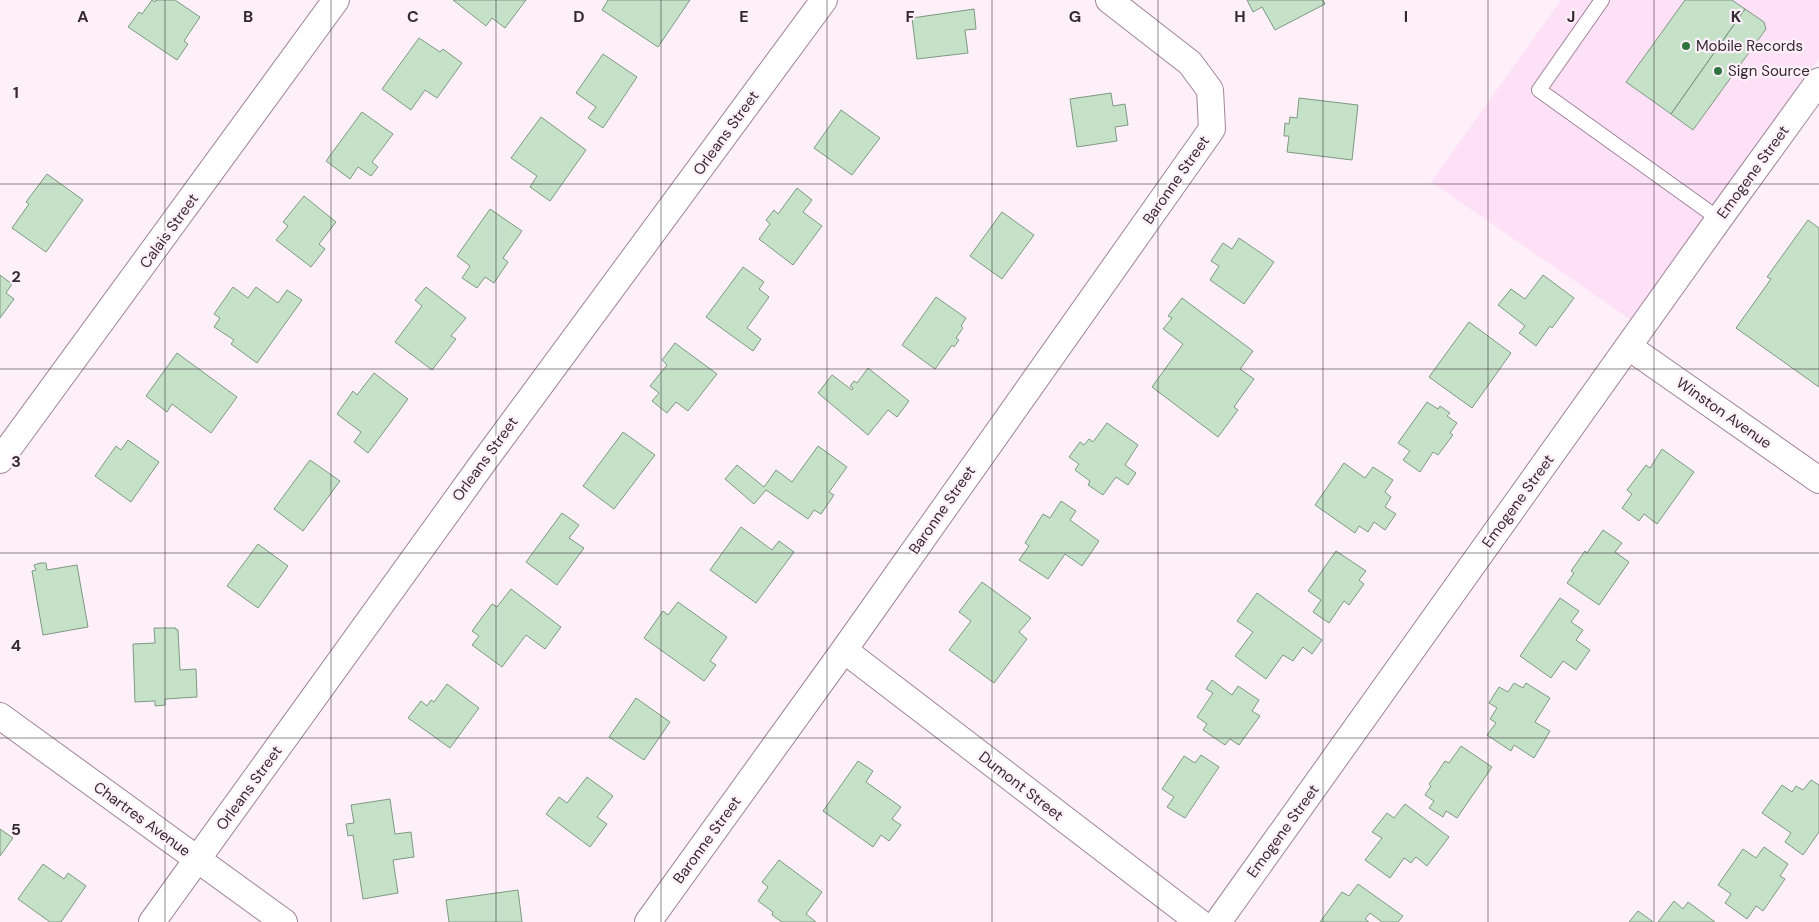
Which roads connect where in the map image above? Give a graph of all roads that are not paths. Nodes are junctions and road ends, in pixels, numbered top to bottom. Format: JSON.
{"nodes":[{"id":1,"x":336,"y":0,"type":"edge"},
{"id":2,"x":824,"y":0,"type":"edge"},
{"id":3,"x":1109,"y":0,"type":"edge"},
{"id":4,"x":1602,"y":0,"type":"edge"},
{"id":5,"x":1819,"y":81,"type":"edge"},
{"id":6,"x":1719,"y":219,"type":"junction"},
{"id":7,"x":1629,"y":347,"type":"junction"},
{"id":8,"x":0,"y":460,"type":"edge"},
{"id":9,"x":1819,"y":480,"type":"edge"},
{"id":10,"x":844,"y":650,"type":"junction"},
{"id":11,"x":0,"y":716,"type":"edge"},
{"id":12,"x":198,"y":859,"type":"junction"},
{"id":13,"x":152,"y":922,"type":"edge"},
{"id":14,"x":284,"y":922,"type":"edge"},
{"id":15,"x":648,"y":922,"type":"edge"},
{"id":16,"x":1199,"y":922,"type":"edge"},
{"id":17,"x":1218,"y":922,"type":"edge"}],
"edges":[{"from":1,"to":8,"type":"street","name":"Calais Street"},
{"from":2,"to":12,"type":"street","name":"Orleans Street"},
{"from":3,"to":10,"type":"street","name":"Baronne Street"},
{"from":4,"to":6,"type":"lane"},
{"from":5,"to":6,"type":"street","name":"Emogene Street"},
{"from":6,"to":7,"type":"street","name":"Emogene Street"},
{"from":7,"to":9,"type":"street","name":"Winston Avenue"},
{"from":7,"to":17,"type":"street","name":"Emogene Street"},
{"from":10,"to":15,"type":"street","name":"Baronne Street"},
{"from":10,"to":16,"type":"street","name":"Dumont Street"},
{"from":11,"to":12,"type":"street","name":"Chartres Avenue"},
{"from":12,"to":13,"type":"street","name":"Orleans Street"},
{"from":12,"to":14,"type":"street","name":"Chartres Avenue"}]}
